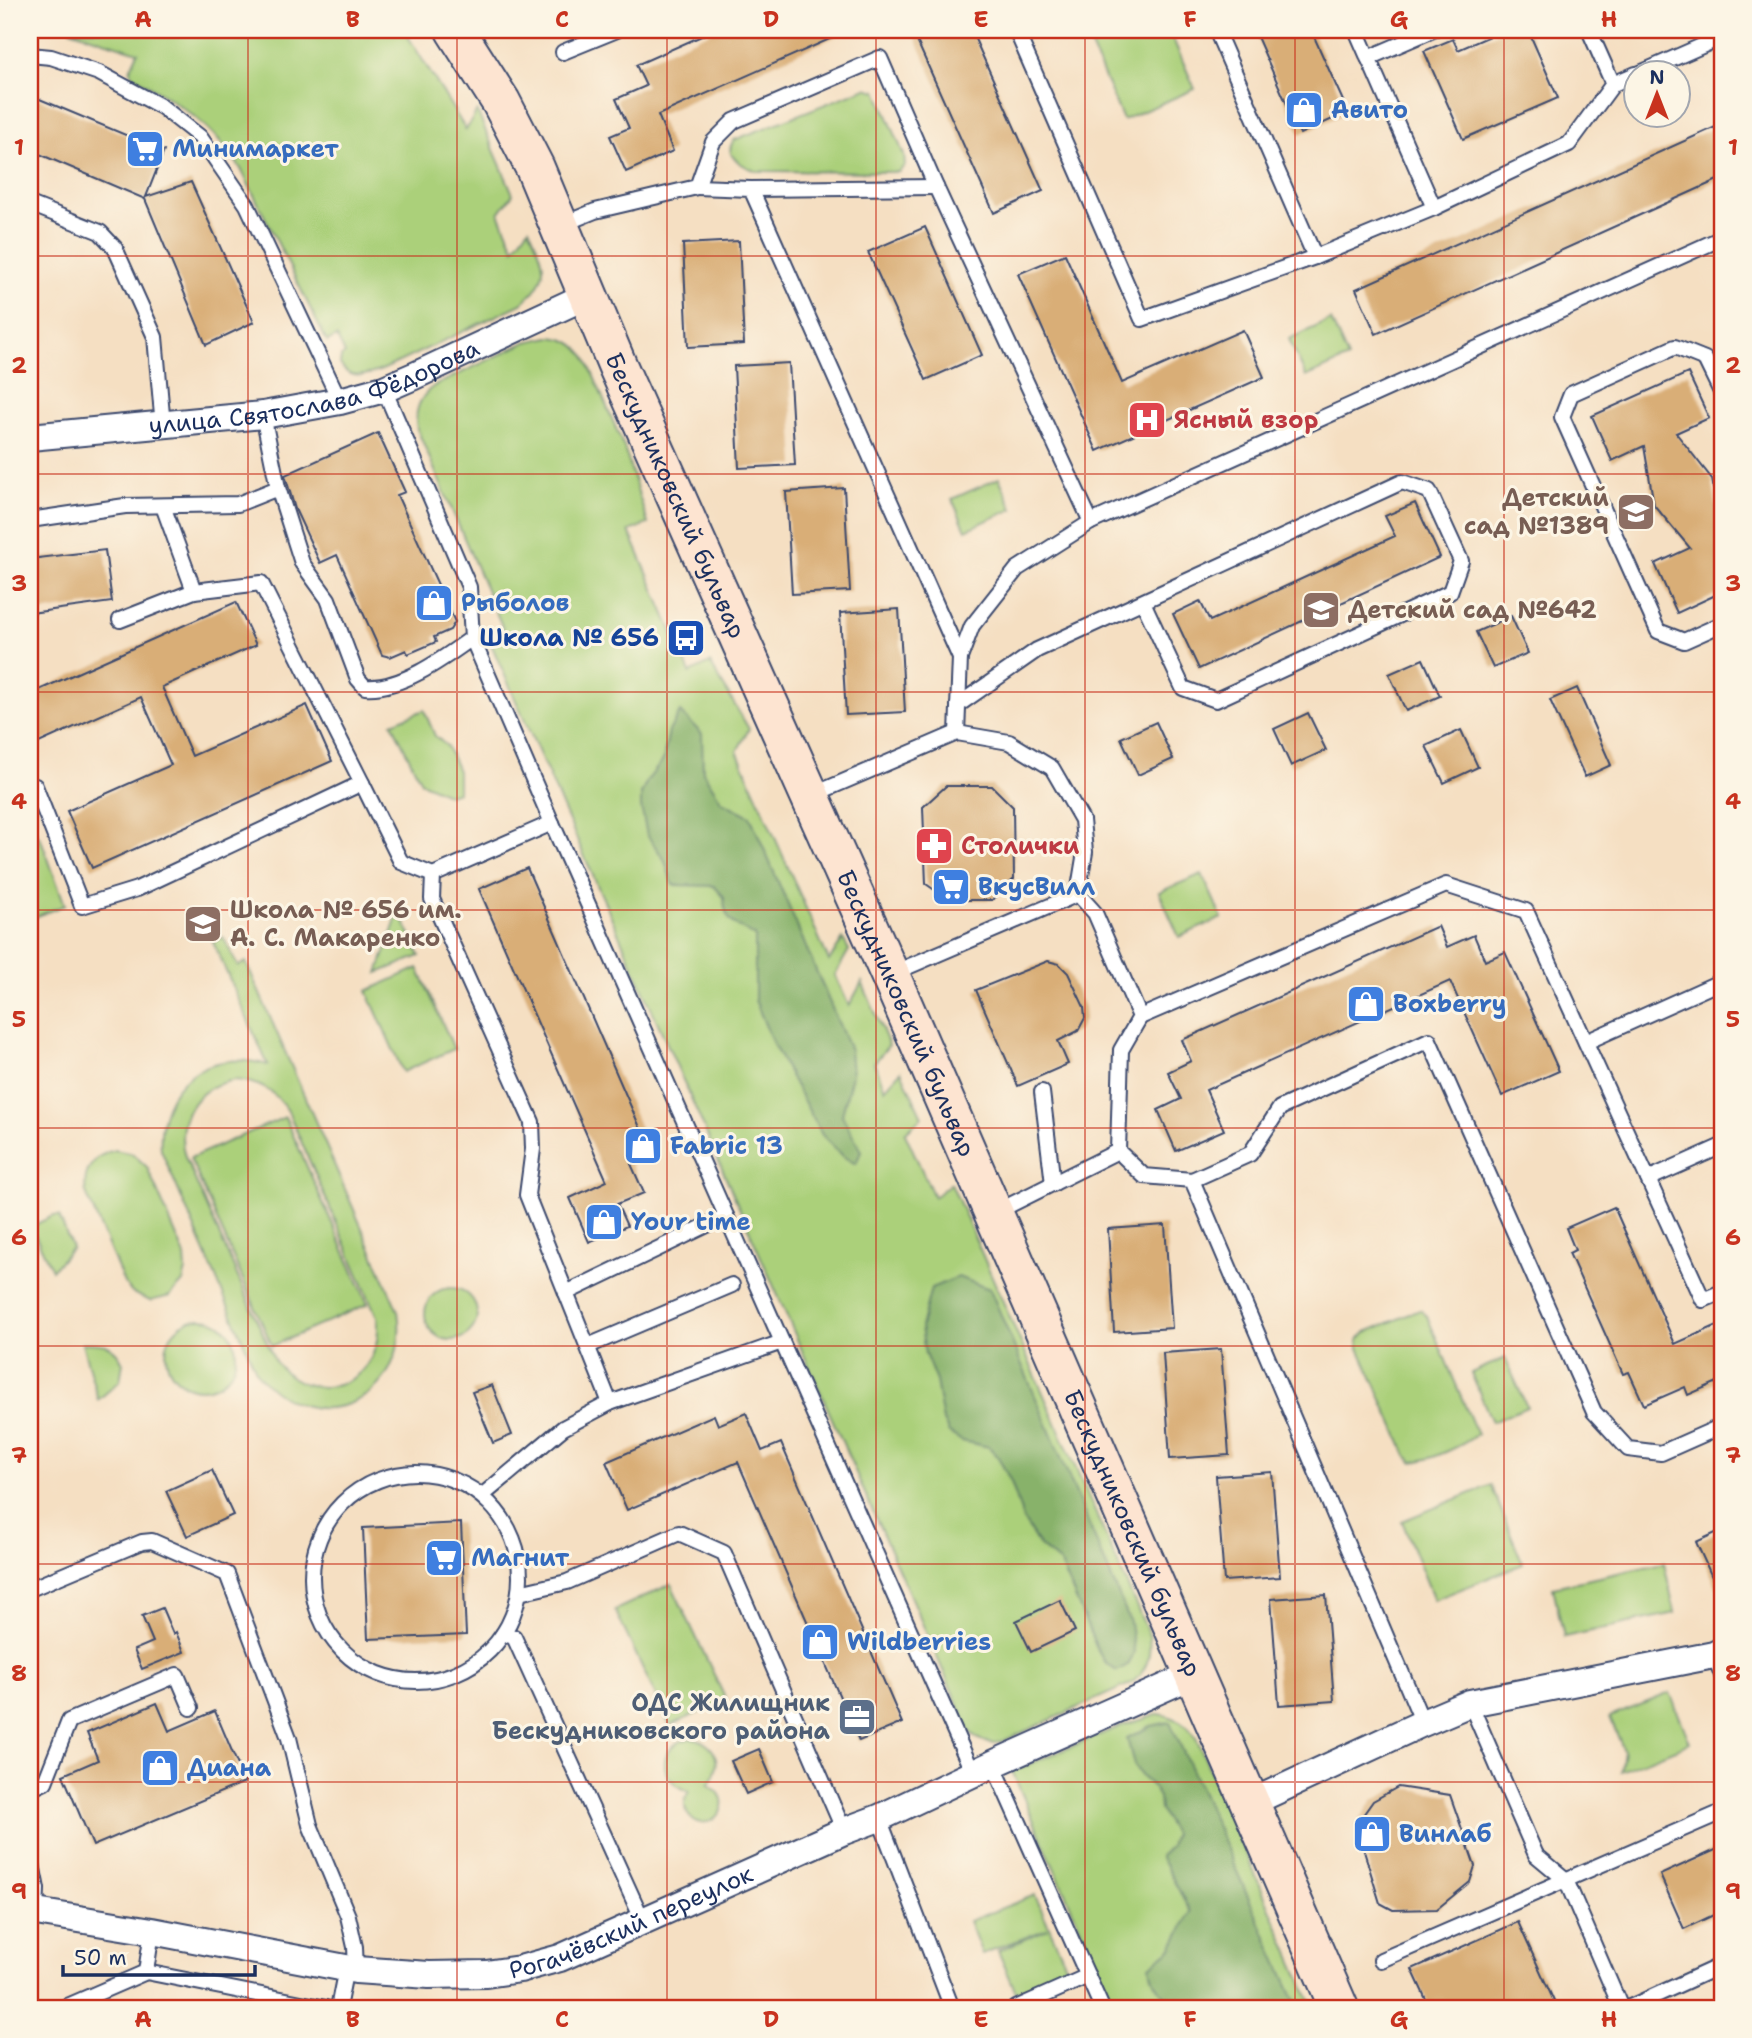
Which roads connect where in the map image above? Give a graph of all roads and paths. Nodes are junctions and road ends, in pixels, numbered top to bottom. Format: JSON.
{"nodes":[{"id":1,"x":454,"y":30,"type":"edge"},
{"id":2,"x":617,"y":30,"type":"edge"},
{"id":3,"x":1016,"y":30,"type":"edge"},
{"id":4,"x":1216,"y":30,"type":"edge"},
{"id":5,"x":1356,"y":30,"type":"edge"},
{"id":6,"x":1433,"y":30,"type":"edge"},
{"id":7,"x":1589,"y":30,"type":"edge"},
{"id":8,"x":1722,"y":37,"type":"edge"},
{"id":9,"x":564,"y":52,"type":"dead end"},
{"id":10,"x":30,"y":55,"type":"edge"},
{"id":11,"x":1368,"y":58,"type":"junction"},
{"id":12,"x":1669,"y":60,"type":"edge"},
{"id":13,"x":1622,"y":80,"type":"edge"},
{"id":14,"x":1613,"y":84,"type":"junction"},
{"id":15,"x":697,"y":187,"type":"junction"},
{"id":16,"x":936,"y":187,"type":"junction"},
{"id":17,"x":751,"y":189,"type":"junction"},
{"id":18,"x":30,"y":204,"type":"edge"},
{"id":19,"x":1434,"y":208,"type":"junction"},
{"id":20,"x":560,"y":226,"type":"junction"},
{"id":21,"x":1722,"y":238,"type":"edge"},
{"id":22,"x":1315,"y":257,"type":"junction"},
{"id":23,"x":588,"y":295,"type":"junction"},
{"id":24,"x":384,"y":389,"type":"junction"},
{"id":25,"x":1722,"y":394,"type":"edge"},
{"id":26,"x":340,"y":401,"type":"junction"},
{"id":27,"x":263,"y":415,"type":"junction"},
{"id":28,"x":163,"y":426,"type":"junction"},
{"id":29,"x":30,"y":437,"type":"edge"},
{"id":30,"x":278,"y":488,"type":"junction"},
{"id":31,"x":163,"y":506,"type":"junction"},
{"id":32,"x":30,"y":520,"type":"edge"},
{"id":33,"x":1091,"y":522,"type":"junction"},
{"id":34,"x":194,"y":591,"type":"junction"},
{"id":35,"x":1143,"y":602,"type":"junction"},
{"id":36,"x":120,"y":620,"type":"dead end"},
{"id":37,"x":1722,"y":624,"type":"edge"},
{"id":38,"x":472,"y":638,"type":"junction"},
{"id":39,"x":960,"y":658,"type":"junction"},
{"id":40,"x":958,"y":705,"type":"junction"},
{"id":41,"x":957,"y":733,"type":"junction"},
{"id":42,"x":362,"y":783,"type":"junction"},
{"id":43,"x":30,"y":787,"type":"edge"},
{"id":44,"x":809,"y":796,"type":"junction"},
{"id":45,"x":552,"y":823,"type":"junction"},
{"id":46,"x":433,"y":875,"type":"junction"},
{"id":47,"x":1079,"y":894,"type":"junction"},
{"id":48,"x":890,"y":975,"type":"junction"},
{"id":49,"x":1722,"y":981,"type":"edge"},
{"id":50,"x":1140,"y":1017,"type":"junction"},
{"id":51,"x":1586,"y":1042,"type":"junction"},
{"id":52,"x":1042,"y":1092,"type":"dead end"},
{"id":53,"x":1722,"y":1146,"type":"edge"},
{"id":54,"x":1118,"y":1151,"type":"junction"},
{"id":55,"x":1648,"y":1179,"type":"junction"},
{"id":56,"x":1192,"y":1180,"type":"junction"},
{"id":57,"x":1053,"y":1184,"type":"junction"},
{"id":58,"x":993,"y":1213,"type":"junction"},
{"id":59,"x":726,"y":1216,"type":"junction"},
{"id":60,"x":732,"y":1285,"type":"dead end"},
{"id":61,"x":1722,"y":1292,"type":"edge"},
{"id":62,"x":566,"y":1293,"type":"junction"},
{"id":63,"x":782,"y":1342,"type":"junction"},
{"id":64,"x":588,"y":1346,"type":"junction"},
{"id":65,"x":610,"y":1403,"type":"junction"},
{"id":66,"x":1722,"y":1426,"type":"edge"},
{"id":67,"x":483,"y":1495,"type":"junction"},
{"id":68,"x":30,"y":1589,"type":"edge"},
{"id":69,"x":519,"y":1593,"type":"junction"},
{"id":70,"x":503,"y":1634,"type":"junction"},
{"id":71,"x":1719,"y":1660,"type":"edge"},
{"id":72,"x":1193,"y":1675,"type":"junction"},
{"id":73,"x":1470,"y":1703,"type":"junction"},
{"id":74,"x":191,"y":1708,"type":"dead end"},
{"id":75,"x":1423,"y":1723,"type":"junction"},
{"id":76,"x":983,"y":1768,"type":"junction"},
{"id":77,"x":30,"y":1788,"type":"edge"},
{"id":78,"x":1250,"y":1803,"type":"junction"},
{"id":79,"x":1722,"y":1812,"type":"edge"},
{"id":80,"x":879,"y":1818,"type":"junction"},
{"id":81,"x":844,"y":1831,"type":"junction"},
{"id":82,"x":30,"y":1854,"type":"edge"},
{"id":83,"x":1566,"y":1880,"type":"junction"},
{"id":84,"x":33,"y":1911,"type":"edge"},
{"id":85,"x":643,"y":1921,"type":"junction"},
{"id":86,"x":152,"y":1931,"type":"junction"},
{"id":87,"x":1381,"y":1960,"type":"dead end"},
{"id":88,"x":1722,"y":1965,"type":"edge"},
{"id":89,"x":351,"y":1969,"type":"junction"},
{"id":90,"x":146,"y":1972,"type":"junction"},
{"id":91,"x":1088,"y":1976,"type":"junction"},
{"id":92,"x":63,"y":2008,"type":"edge"},
{"id":93,"x":326,"y":2008,"type":"edge"},
{"id":94,"x":338,"y":2008,"type":"edge"},
{"id":95,"x":952,"y":2008,"type":"edge"},
{"id":96,"x":1016,"y":2008,"type":"edge"},
{"id":97,"x":1102,"y":2008,"type":"edge"},
{"id":98,"x":1339,"y":2008,"type":"edge"},
{"id":99,"x":1621,"y":2008,"type":"edge"},
{"id":100,"x":1628,"y":2008,"type":"edge"}],
"edges":[{"from":1,"to":20,"type":"street","name":"Бескудниковский бульвар"},
{"from":2,"to":9,"type":"lane"},
{"from":3,"to":22,"type":"lane"},
{"from":4,"to":22,"type":"lane"},
{"from":5,"to":11,"type":"lane"},
{"from":6,"to":11,"type":"lane"},
{"from":7,"to":14,"type":"lane"},
{"from":8,"to":12,"type":"lane"},
{"from":10,"to":26,"type":"lane"},
{"from":11,"to":19,"type":"lane"},
{"from":13,"to":14,"type":"lane"},
{"from":14,"to":19,"type":"lane"},
{"from":15,"to":16,"type":"lane"},
{"from":15,"to":17,"type":"lane"},
{"from":15,"to":20,"type":"lane"},
{"from":16,"to":17,"type":"lane"},
{"from":16,"to":33,"type":"lane"},
{"from":17,"to":39,"type":"lane"},
{"from":18,"to":28,"type":"lane"},
{"from":19,"to":22,"type":"lane"},
{"from":20,"to":23,"type":"street","name":"Бескудниковский бульвар"},
{"from":21,"to":33,"type":"lane"},
{"from":23,"to":24,"type":"street","name":"улица Святослава Фёдорова"},
{"from":23,"to":44,"type":"street","name":"Бескудниковский бульвар"},
{"from":24,"to":26,"type":"street","name":"улица Святослава Фёдорова"},
{"from":24,"to":38,"type":"lane"},
{"from":25,"to":37,"type":"lane"},
{"from":26,"to":27,"type":"street","name":"улица Святослава Фёдорова"},
{"from":27,"to":28,"type":"street","name":"улица Святослава Фёдорова"},
{"from":27,"to":30,"type":"lane"},
{"from":28,"to":29,"type":"street","name":"улица Святослава Фёдорова"},
{"from":30,"to":31,"type":"lane"},
{"from":30,"to":38,"type":"lane"},
{"from":31,"to":32,"type":"lane"},
{"from":31,"to":34,"type":"lane"},
{"from":33,"to":39,"type":"lane"},
{"from":34,"to":36,"type":"lane"},
{"from":34,"to":42,"type":"lane"},
{"from":35,"to":35,"type":"lane"},
{"from":35,"to":40,"type":"lane"},
{"from":38,"to":45,"type":"lane"},
{"from":39,"to":40,"type":"lane"},
{"from":40,"to":41,"type":"lane"},
{"from":41,"to":44,"type":"lane"},
{"from":41,"to":47,"type":"lane"},
{"from":42,"to":43,"type":"lane"},
{"from":42,"to":46,"type":"lane"},
{"from":44,"to":48,"type":"street","name":"Бескудниковский бульвар"},
{"from":45,"to":46,"type":"lane"},
{"from":45,"to":59,"type":"lane"},
{"from":46,"to":62,"type":"lane"},
{"from":47,"to":48,"type":"lane"},
{"from":47,"to":50,"type":"lane"},
{"from":48,"to":58,"type":"street","name":"Бескудниковский бульвар"},
{"from":49,"to":51,"type":"lane"},
{"from":50,"to":51,"type":"lane"},
{"from":50,"to":54,"type":"lane"},
{"from":51,"to":55,"type":"lane"},
{"from":52,"to":57,"type":"lane"},
{"from":53,"to":55,"type":"lane"},
{"from":54,"to":56,"type":"lane"},
{"from":54,"to":57,"type":"lane"},
{"from":55,"to":61,"type":"lane"},
{"from":56,"to":66,"type":"lane"},
{"from":56,"to":75,"type":"lane"},
{"from":57,"to":58,"type":"lane"},
{"from":58,"to":72,"type":"street","name":"Бескудниковский бульвар"},
{"from":59,"to":62,"type":"lane"},
{"from":59,"to":63,"type":"lane"},
{"from":60,"to":64,"type":"lane"},
{"from":62,"to":64,"type":"lane"},
{"from":63,"to":65,"type":"lane"},
{"from":63,"to":76,"type":"lane"},
{"from":64,"to":65,"type":"lane"},
{"from":65,"to":67,"type":"lane"},
{"from":67,"to":69,"type":"lane"},
{"from":67,"to":70,"type":"lane"},
{"from":68,"to":89,"type":"lane"},
{"from":69,"to":70,"type":"lane"},
{"from":69,"to":81,"type":"lane"},
{"from":70,"to":85,"type":"lane"},
{"from":71,"to":73,"type":"street"},
{"from":72,"to":76,"type":"street","name":"Рогачёвский переулок"},
{"from":72,"to":78,"type":"street","name":"Бескудниковский бульвар"},
{"from":73,"to":75,"type":"street"},
{"from":73,"to":83,"type":"lane"},
{"from":74,"to":77,"type":"lane"},
{"from":75,"to":78,"type":"street"},
{"from":76,"to":80,"type":"street","name":"Рогачёвский переулок"},
{"from":76,"to":91,"type":"lane"},
{"from":78,"to":98,"type":"street","name":"Бескудниковский бульвар"},
{"from":79,"to":83,"type":"lane"},
{"from":80,"to":81,"type":"street","name":"Рогачёвский переулок"},
{"from":80,"to":95,"type":"lane"},
{"from":81,"to":85,"type":"street","name":"Рогачёвский переулок"},
{"from":82,"to":84,"type":"lane"},
{"from":83,"to":87,"type":"lane"},
{"from":83,"to":99,"type":"lane"},
{"from":84,"to":86,"type":"street","name":"Рогачёвский переулок"},
{"from":85,"to":89,"type":"street","name":"Рогачёвский переулок"},
{"from":86,"to":89,"type":"street","name":"Рогачёвский переулок"},
{"from":86,"to":90,"type":"lane"},
{"from":88,"to":100,"type":"lane"},
{"from":89,"to":94,"type":"lane"},
{"from":90,"to":92,"type":"lane"},
{"from":90,"to":93,"type":"lane"},
{"from":91,"to":96,"type":"lane"},
{"from":91,"to":97,"type":"lane"}]}
